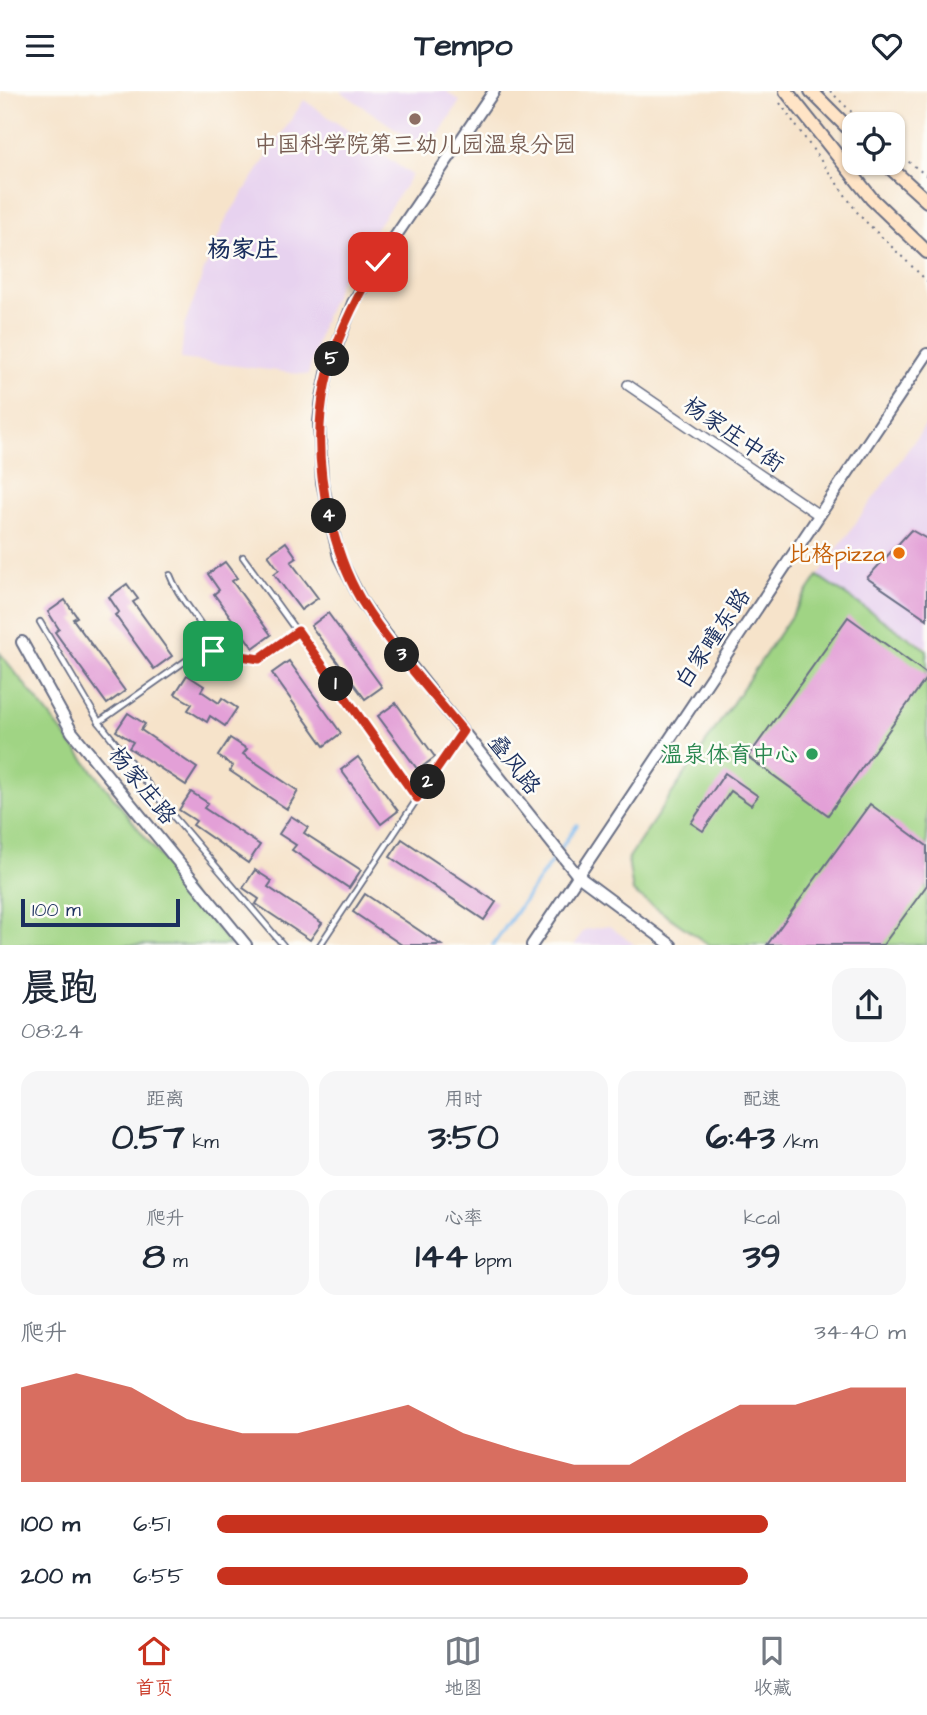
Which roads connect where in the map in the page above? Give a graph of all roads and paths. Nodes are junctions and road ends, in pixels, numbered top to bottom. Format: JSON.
{"nodes":[{"id":1,"x":494,"y":91,"type":"edge"},
{"id":2,"x":811,"y":91,"type":"edge"},
{"id":3,"x":830,"y":91,"type":"edge"},
{"id":4,"x":783,"y":97,"type":"edge"},
{"id":5,"x":852,"y":112,"type":"edge"},
{"id":6,"x":842,"y":122,"type":"edge"},
{"id":7,"x":905,"y":159,"type":"edge"},
{"id":8,"x":898,"y":175,"type":"edge"},
{"id":9,"x":927,"y":176,"type":"edge"},
{"id":10,"x":927,"y":201,"type":"edge"},
{"id":11,"x":927,"y":252,"type":"edge"},
{"id":12,"x":927,"y":281,"type":"edge"},
{"id":13,"x":927,"y":354,"type":"edge"},
{"id":14,"x":628,"y":385,"type":"dead end"},
{"id":15,"x":819,"y":515,"type":"junction"},
{"id":16,"x":243,"y":557,"type":"dead end"},
{"id":17,"x":170,"y":575,"type":"dead end"},
{"id":18,"x":40,"y":622,"type":"dead end"},
{"id":19,"x":298,"y":631,"type":"junction"},
{"id":20,"x":22,"y":642,"type":"dead end"},
{"id":21,"x":213,"y":651,"type":"junction"},
{"id":22,"x":99,"y":722,"type":"junction"},
{"id":23,"x":463,"y":731,"type":"junction"},
{"id":24,"x":417,"y":798,"type":"junction"},
{"id":25,"x":578,"y":876,"type":"junction"},
{"id":26,"x":246,"y":945,"type":"edge"},
{"id":27,"x":283,"y":945,"type":"edge"},
{"id":28,"x":320,"y":945,"type":"edge"},
{"id":29,"x":532,"y":945,"type":"edge"},
{"id":30,"x":671,"y":945,"type":"edge"}],
"edges":[{"from":1,"to":23,"type":"street","name":"叠风路"},
{"from":2,"to":6,"type":"main road"},
{"from":3,"to":5,"type":"path"},
{"from":4,"to":11,"type":"main road"},
{"from":4,"to":12,"type":"path"},
{"from":7,"to":9,"type":"path"},
{"from":8,"to":10,"type":"main road"},
{"from":13,"to":15,"type":"street","name":"白家疃东路"},
{"from":14,"to":15,"type":"street","name":"杨家庄中街"},
{"from":15,"to":25,"type":"street","name":"白家疃东路"},
{"from":16,"to":19,"type":"lane"},
{"from":17,"to":21,"type":"lane"},
{"from":18,"to":22,"type":"lane"},
{"from":19,"to":21,"type":"lane"},
{"from":19,"to":24,"type":"lane"},
{"from":20,"to":26,"type":"street","name":"杨家庄路"},
{"from":21,"to":22,"type":"lane"},
{"from":22,"to":27,"type":"lane"},
{"from":23,"to":24,"type":"lane"},
{"from":23,"to":25,"type":"street","name":"叠风路"},
{"from":24,"to":28,"type":"lane"},
{"from":25,"to":29,"type":"street","name":"白家疃东路"},
{"from":25,"to":30,"type":"street","name":"叠风路"}]}
